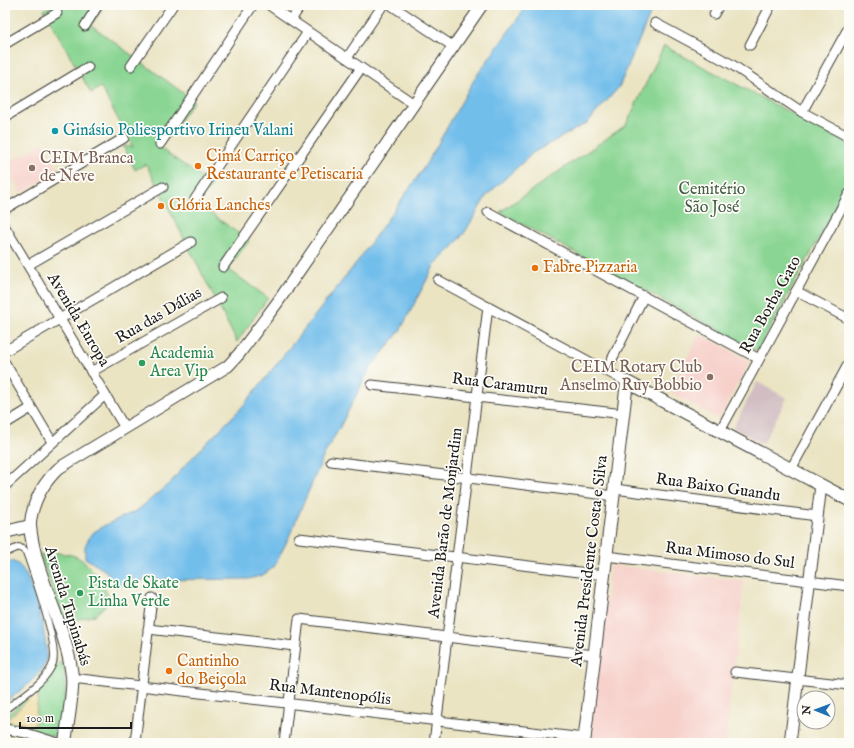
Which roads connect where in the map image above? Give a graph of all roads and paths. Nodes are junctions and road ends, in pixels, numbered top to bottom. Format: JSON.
{"nodes":[{"id":1,"x":98,"y":5,"type":"edge"},
{"id":2,"x":173,"y":5,"type":"edge"},
{"id":3,"x":253,"y":5,"type":"edge"},
{"id":4,"x":269,"y":5,"type":"edge"},
{"id":5,"x":301,"y":5,"type":"edge"},
{"id":6,"x":383,"y":5,"type":"edge"},
{"id":7,"x":391,"y":5,"type":"edge"},
{"id":8,"x":482,"y":5,"type":"edge"},
{"id":9,"x":719,"y":5,"type":"edge"},
{"id":10,"x":771,"y":5,"type":"edge"},
{"id":11,"x":56,"y":13,"type":"dead end"},
{"id":12,"x":714,"y":14,"type":"dead end"},
{"id":13,"x":291,"y":20,"type":"junction"},
{"id":14,"x":655,"y":23,"type":"dead end"},
{"id":15,"x":85,"y":26,"type":"dead end"},
{"id":16,"x":849,"y":26,"type":"edge"},
{"id":17,"x":308,"y":32,"type":"junction"},
{"id":18,"x":5,"y":44,"type":"edge"},
{"id":19,"x":750,"y":45,"type":"dead end"},
{"id":20,"x":454,"y":47,"type":"junction"},
{"id":21,"x":347,"y":58,"type":"junction"},
{"id":22,"x":131,"y":66,"type":"dead end"},
{"id":23,"x":88,"y":67,"type":"dead end"},
{"id":24,"x":361,"y":68,"type":"junction"},
{"id":25,"x":414,"y":104,"type":"junction"},
{"id":26,"x":802,"y":112,"type":"junction"},
{"id":27,"x":5,"y":117,"type":"edge"},
{"id":28,"x":849,"y":137,"type":"edge"},
{"id":29,"x":124,"y":138,"type":"dead end"},
{"id":30,"x":160,"y":144,"type":"dead end"},
{"id":31,"x":163,"y":187,"type":"dead end"},
{"id":32,"x":849,"y":194,"type":"edge"},
{"id":33,"x":195,"y":199,"type":"dead end"},
{"id":34,"x":5,"y":208,"type":"edge"},
{"id":35,"x":488,"y":212,"type":"dead end"},
{"id":36,"x":5,"y":227,"type":"edge"},
{"id":37,"x":191,"y":242,"type":"dead end"},
{"id":38,"x":28,"y":265,"type":"junction"},
{"id":39,"x":223,"y":267,"type":"dead end"},
{"id":40,"x":438,"y":280,"type":"dead end"},
{"id":41,"x":796,"y":291,"type":"junction"},
{"id":42,"x":644,"y":296,"type":"junction"},
{"id":43,"x":221,"y":298,"type":"dead end"},
{"id":44,"x":488,"y":307,"type":"junction"},
{"id":45,"x":60,"y":319,"type":"junction"},
{"id":46,"x":849,"y":319,"type":"edge"},
{"id":47,"x":5,"y":351,"type":"edge"},
{"id":48,"x":759,"y":359,"type":"junction"},
{"id":49,"x":5,"y":363,"type":"edge"},
{"id":50,"x":849,"y":363,"type":"edge"},
{"id":51,"x":606,"y":371,"type":"junction"},
{"id":52,"x":92,"y":372,"type":"junction"},
{"id":53,"x":627,"y":382,"type":"junction"},
{"id":54,"x":372,"y":385,"type":"dead end"},
{"id":55,"x":105,"y":395,"type":"junction"},
{"id":56,"x":476,"y":398,"type":"junction"},
{"id":57,"x":31,"y":408,"type":"junction"},
{"id":58,"x":624,"y":414,"type":"junction"},
{"id":59,"x":5,"y":424,"type":"edge"},
{"id":60,"x":125,"y":428,"type":"junction"},
{"id":61,"x":720,"y":431,"type":"junction"},
{"id":62,"x":52,"y":442,"type":"junction"},
{"id":63,"x":331,"y":461,"type":"dead end"},
{"id":64,"x":791,"y":469,"type":"junction"},
{"id":65,"x":467,"y":478,"type":"junction"},
{"id":66,"x":821,"y":485,"type":"junction"},
{"id":67,"x":5,"y":486,"type":"edge"},
{"id":68,"x":614,"y":492,"type":"junction"},
{"id":69,"x":849,"y":500,"type":"edge"},
{"id":70,"x":817,"y":516,"type":"junction"},
{"id":71,"x":30,"y":526,"type":"junction"},
{"id":72,"x":5,"y":532,"type":"edge"},
{"id":73,"x":299,"y":538,"type":"dead end"},
{"id":74,"x":5,"y":553,"type":"edge"},
{"id":75,"x":606,"y":556,"type":"junction"},
{"id":76,"x":457,"y":557,"type":"junction"},
{"id":77,"x":604,"y":575,"type":"junction"},
{"id":78,"x":809,"y":581,"type":"junction"},
{"id":79,"x":849,"y":586,"type":"edge"},
{"id":80,"x":152,"y":598,"type":"dead end"},
{"id":81,"x":148,"y":629,"type":"junction"},
{"id":82,"x":447,"y":637,"type":"junction"},
{"id":83,"x":296,"y":646,"type":"junction"},
{"id":84,"x":594,"y":655,"type":"junction"},
{"id":85,"x":735,"y":672,"type":"dead end"},
{"id":86,"x":72,"y":678,"type":"junction"},
{"id":87,"x":798,"y":679,"type":"junction"},
{"id":88,"x":849,"y":685,"type":"edge"},
{"id":89,"x":141,"y":686,"type":"junction"},
{"id":90,"x":289,"y":704,"type":"junction"},
{"id":91,"x":5,"y":710,"type":"edge"},
{"id":92,"x":437,"y":721,"type":"junction"},
{"id":93,"x":5,"y":729,"type":"edge"},
{"id":94,"x":584,"y":741,"type":"edge"},
{"id":95,"x":58,"y":743,"type":"edge"},
{"id":96,"x":65,"y":743,"type":"edge"},
{"id":97,"x":135,"y":743,"type":"edge"},
{"id":98,"x":284,"y":743,"type":"edge"},
{"id":99,"x":434,"y":743,"type":"edge"},
{"id":100,"x":790,"y":743,"type":"edge"}],
"edges":[{"from":1,"to":15,"type":"street"},
{"from":2,"to":22,"type":"street"},
{"from":3,"to":30,"type":"street"},
{"from":4,"to":13,"type":"street"},
{"from":5,"to":13,"type":"street"},
{"from":6,"to":21,"type":"street"},
{"from":7,"to":20,"type":"street"},
{"from":8,"to":20,"type":"street","name":"Avenida Tupinabás"},
{"from":9,"to":12,"type":"street"},
{"from":10,"to":19,"type":"street"},
{"from":11,"to":18,"type":"street"},
{"from":13,"to":17,"type":"street"},
{"from":14,"to":26,"type":"street"},
{"from":16,"to":26,"type":"street"},
{"from":17,"to":21,"type":"street"},
{"from":17,"to":33,"type":"street"},
{"from":20,"to":25,"type":"street","name":"Avenida Tupinabás"},
{"from":21,"to":24,"type":"street"},
{"from":23,"to":27,"type":"street"},
{"from":24,"to":25,"type":"street"},
{"from":24,"to":39,"type":"street"},
{"from":25,"to":60,"type":"street","name":"Avenida Tupinabás"},
{"from":26,"to":28,"type":"street"},
{"from":29,"to":34,"type":"street"},
{"from":31,"to":38,"type":"street"},
{"from":32,"to":41,"type":"street","name":"Rua Borba Gato"},
{"from":35,"to":42,"type":"street"},
{"from":36,"to":38,"type":"street","name":"Avenida Europa"},
{"from":37,"to":45,"type":"street"},
{"from":38,"to":45,"type":"street","name":"Avenida Europa"},
{"from":40,"to":44,"type":"street"},
{"from":41,"to":46,"type":"street"},
{"from":41,"to":48,"type":"street","name":"Rua Borba Gato"},
{"from":42,"to":48,"type":"street"},
{"from":42,"to":51,"type":"street"},
{"from":43,"to":52,"type":"street","name":"Rua das Dálias"},
{"from":44,"to":51,"type":"street"},
{"from":44,"to":56,"type":"street","name":"Avenida Barão de Monjardim"},
{"from":45,"to":47,"type":"street"},
{"from":45,"to":52,"type":"street","name":"Avenida Europa"},
{"from":48,"to":61,"type":"street","name":"Rua Borba Gato"},
{"from":49,"to":57,"type":"street"},
{"from":50,"to":64,"type":"street"},
{"from":51,"to":53,"type":"street"},
{"from":52,"to":55,"type":"street","name":"Avenida Europa"},
{"from":53,"to":58,"type":"main road","name":"Avenida Presidente Costa e Silva"},
{"from":53,"to":61,"type":"main road"},
{"from":54,"to":56,"type":"street","name":"Rua Caramuru"},
{"from":55,"to":60,"type":"street","name":"Avenida Europa"},
{"from":55,"to":62,"type":"street"},
{"from":56,"to":58,"type":"street","name":"Rua Caramuru"},
{"from":56,"to":65,"type":"street","name":"Avenida Barão de Monjardim"},
{"from":57,"to":59,"type":"street"},
{"from":57,"to":62,"type":"street"},
{"from":58,"to":68,"type":"main road","name":"Avenida Presidente Costa e Silva"},
{"from":60,"to":71,"type":"street","name":"Avenida Tupinabás"},
{"from":61,"to":64,"type":"main road"},
{"from":62,"to":67,"type":"street"},
{"from":63,"to":65,"type":"street","name":"Rua Baixo Guandu"},
{"from":64,"to":66,"type":"main road"},
{"from":65,"to":68,"type":"street","name":"Rua Baixo Guandu"},
{"from":65,"to":76,"type":"street","name":"Avenida Barão de Monjardim"},
{"from":66,"to":69,"type":"main road"},
{"from":66,"to":70,"type":"street"},
{"from":68,"to":70,"type":"street","name":"Rua Baixo Guandu"},
{"from":68,"to":75,"type":"main road","name":"Avenida Presidente Costa e Silva"},
{"from":70,"to":78,"type":"street"},
{"from":71,"to":72,"type":"main road"},
{"from":71,"to":86,"type":"main road","name":"Avenida Tupinabás"},
{"from":73,"to":76,"type":"street"},
{"from":74,"to":91,"type":"street"},
{"from":75,"to":77,"type":"main road","name":"Avenida Presidente Costa e Silva"},
{"from":75,"to":78,"type":"street","name":"Rua Mimoso do Sul"},
{"from":76,"to":77,"type":"street"},
{"from":76,"to":82,"type":"street","name":"Avenida Barão de Monjardim"},
{"from":77,"to":84,"type":"main road","name":"Avenida Presidente Costa e Silva"},
{"from":78,"to":79,"type":"street","name":"Rua Mimoso do Sul"},
{"from":78,"to":87,"type":"street"},
{"from":80,"to":81,"type":"street"},
{"from":81,"to":83,"type":"street"},
{"from":81,"to":89,"type":"street"},
{"from":82,"to":83,"type":"street"},
{"from":82,"to":84,"type":"street"},
{"from":82,"to":92,"type":"street","name":"Avenida Barão de Monjardim"},
{"from":83,"to":90,"type":"street"},
{"from":84,"to":94,"type":"main road","name":"Avenida Presidente Costa e Silva"},
{"from":85,"to":87,"type":"street"},
{"from":86,"to":89,"type":"street","name":"Rua Mantenopólis"},
{"from":86,"to":96,"type":"main road","name":"Avenida Tupinabás"},
{"from":87,"to":88,"type":"street"},
{"from":87,"to":100,"type":"street"},
{"from":89,"to":90,"type":"street","name":"Rua Mantenopólis"},
{"from":89,"to":97,"type":"street"},
{"from":90,"to":92,"type":"street","name":"Rua Mantenopólis"},
{"from":90,"to":98,"type":"street"},
{"from":92,"to":94,"type":"street","name":"Rua Mantenopólis"},
{"from":92,"to":99,"type":"street","name":"Avenida Barão de Monjardim"},
{"from":93,"to":95,"type":"street"}]}
